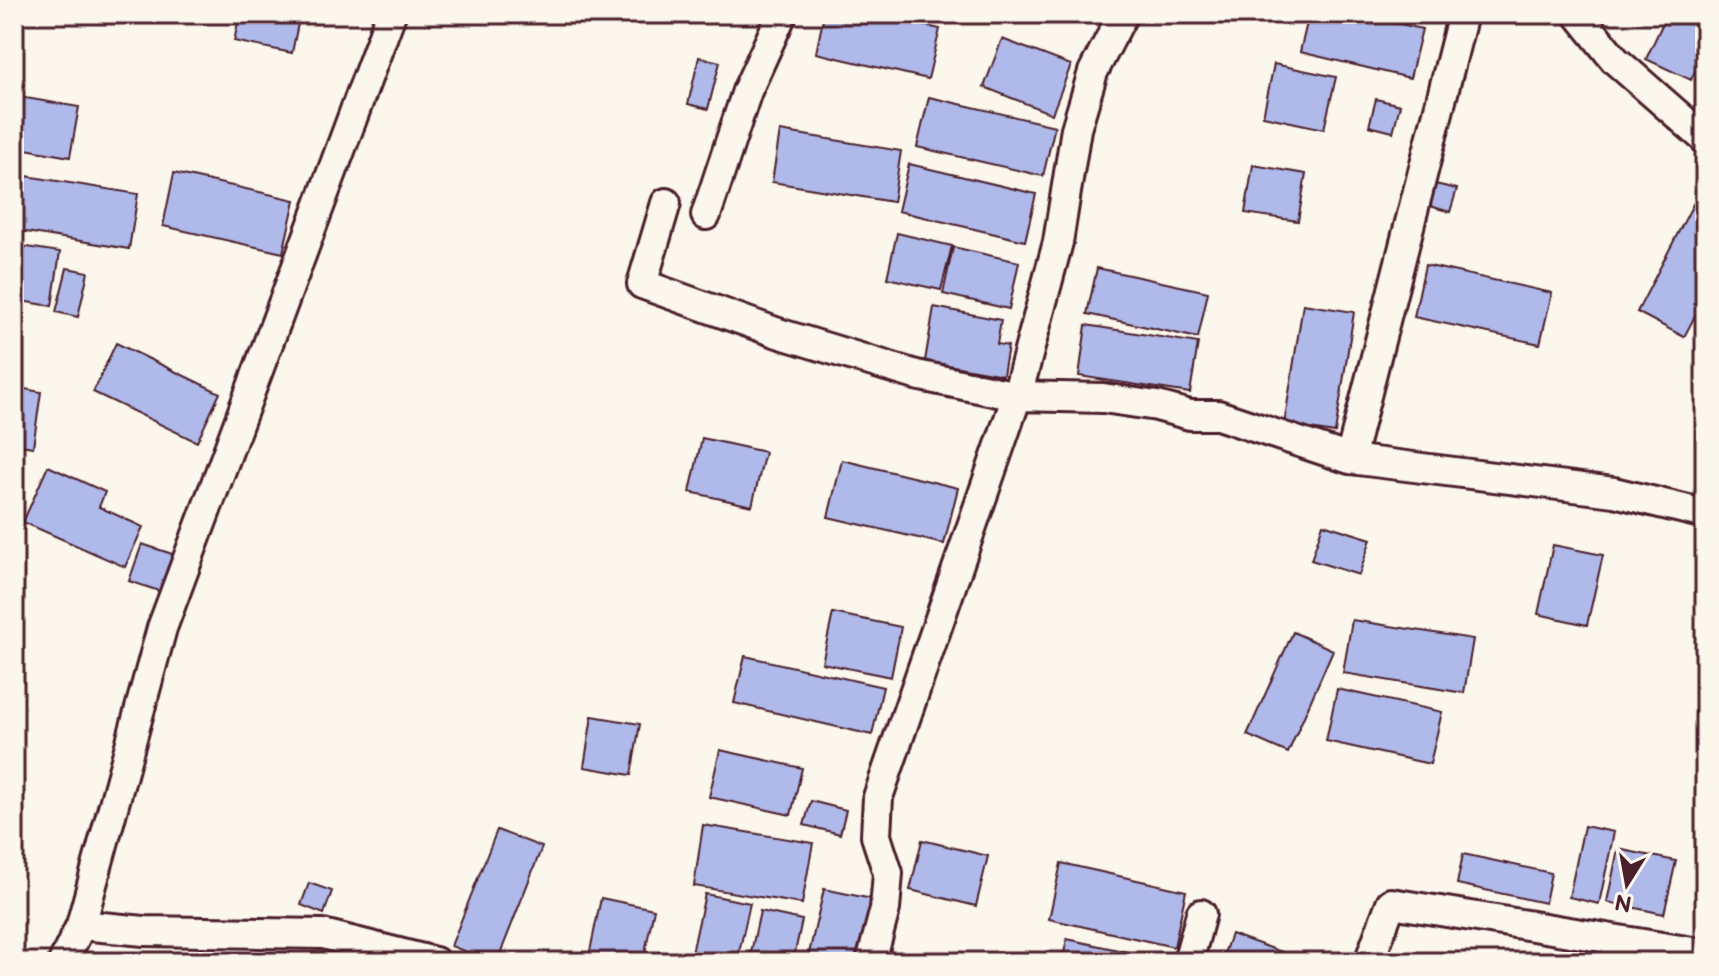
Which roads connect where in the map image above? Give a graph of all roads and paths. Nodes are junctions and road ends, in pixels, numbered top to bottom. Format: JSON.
{"nodes":[{"id":1,"x":391,"y":14,"type":"edge"},
{"id":2,"x":782,"y":14,"type":"edge"},
{"id":3,"x":1123,"y":14,"type":"edge"},
{"id":4,"x":1463,"y":14,"type":"edge"},
{"id":5,"x":1578,"y":14,"type":"edge"},
{"id":6,"x":1705,"y":139,"type":"edge"},
{"id":7,"x":666,"y":203,"type":"dead end"},
{"id":8,"x":706,"y":215,"type":"dead end"},
{"id":9,"x":1017,"y":396,"type":"junction"},
{"id":10,"x":1350,"y":459,"type":"junction"},
{"id":11,"x":1705,"y":514,"type":"edge"},
{"id":12,"x":1201,"y":914,"type":"dead end"},
{"id":13,"x":81,"y":925,"type":"junction"},
{"id":14,"x":1705,"y":954,"type":"edge"},
{"id":15,"x":63,"y":962,"type":"edge"},
{"id":16,"x":435,"y":962,"type":"edge"},
{"id":17,"x":871,"y":962,"type":"edge"},
{"id":18,"x":1188,"y":962,"type":"edge"},
{"id":19,"x":1369,"y":962,"type":"edge"}],
"edges":[{"from":1,"to":13,"type":"street"},
{"from":2,"to":8,"type":"street"},
{"from":3,"to":9,"type":"street"},
{"from":4,"to":10,"type":"street"},
{"from":5,"to":6,"type":"street"},
{"from":7,"to":9,"type":"street"},
{"from":9,"to":10,"type":"street"},
{"from":9,"to":17,"type":"street"},
{"from":10,"to":11,"type":"street"},
{"from":12,"to":18,"type":"street"},
{"from":13,"to":15,"type":"street"},
{"from":13,"to":16,"type":"street"},
{"from":14,"to":19,"type":"street"}]}
